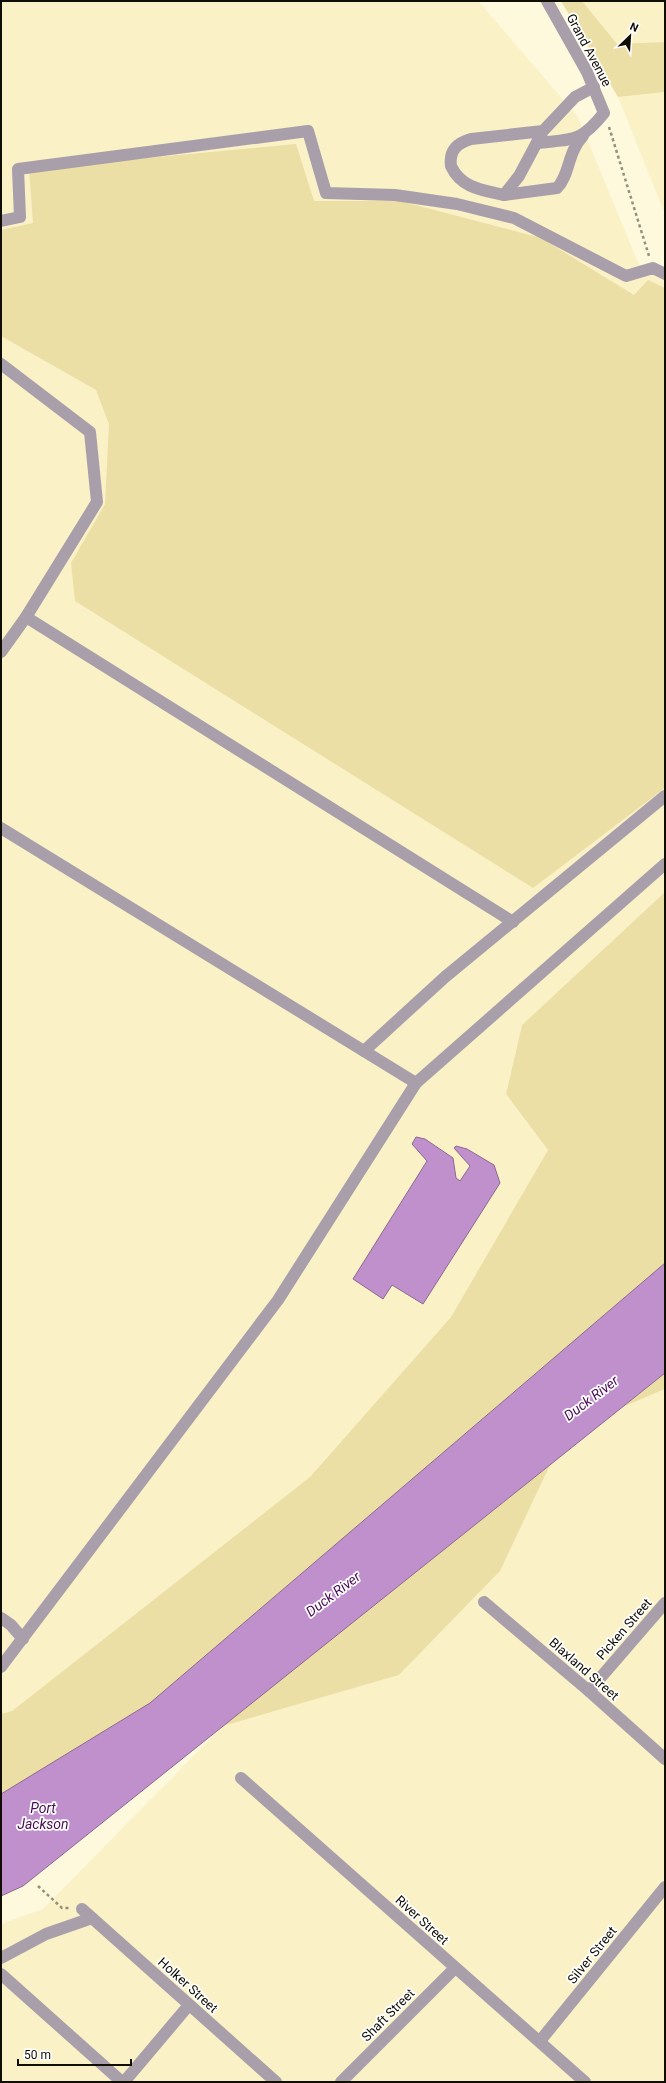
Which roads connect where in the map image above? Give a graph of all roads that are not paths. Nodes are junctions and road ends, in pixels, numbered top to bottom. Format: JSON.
{"nodes":[{"id":1,"x":547,"y":1,"type":"edge"},
{"id":2,"x":594,"y":87,"type":"junction"},
{"id":3,"x":543,"y":131,"type":"junction"},
{"id":4,"x":583,"y":136,"type":"junction"},
{"id":5,"x":537,"y":143,"type":"junction"},
{"id":6,"x":504,"y":195,"type":"junction"},
{"id":7,"x":1,"y":221,"type":"edge"},
{"id":8,"x":665,"y":274,"type":"edge"},
{"id":9,"x":1,"y":364,"type":"edge"},
{"id":10,"x":26,"y":617,"type":"junction"},
{"id":11,"x":1,"y":652,"type":"edge"},
{"id":12,"x":665,"y":796,"type":"edge"},
{"id":13,"x":1,"y":828,"type":"edge"},
{"id":14,"x":665,"y":864,"type":"edge"},
{"id":15,"x":513,"y":922,"type":"junction"},
{"id":16,"x":364,"y":1051,"type":"junction"},
{"id":17,"x":416,"y":1083,"type":"junction"},
{"id":18,"x":484,"y":1602,"type":"dead end"},
{"id":19,"x":665,"y":1603,"type":"edge"},
{"id":20,"x":6,"y":1621,"type":"edge"},
{"id":21,"x":23,"y":1639,"type":"junction"},
{"id":22,"x":1,"y":1667,"type":"edge"},
{"id":23,"x":589,"y":1691,"type":"junction"},
{"id":24,"x":665,"y":1759,"type":"edge"},
{"id":25,"x":241,"y":1778,"type":"dead end"},
{"id":26,"x":665,"y":1887,"type":"edge"},
{"id":27,"x":82,"y":1909,"type":"road end"},
{"id":28,"x":92,"y":1918,"type":"junction"},
{"id":29,"x":1,"y":1958,"type":"edge"},
{"id":30,"x":455,"y":1968,"type":"junction"},
{"id":31,"x":1,"y":1974,"type":"edge"},
{"id":32,"x":189,"y":2005,"type":"junction"},
{"id":33,"x":540,"y":2042,"type":"junction"},
{"id":34,"x":123,"y":2082,"type":"edge"},
{"id":35,"x":276,"y":2082,"type":"edge"},
{"id":36,"x":341,"y":2082,"type":"edge"},
{"id":37,"x":585,"y":2082,"type":"edge"}],
"edges":[{"from":1,"to":2,"type":"street","name":"Grand Avenue"},
{"from":2,"to":3,"type":"street"},
{"from":2,"to":4,"type":"street","name":"Grand Avenue"},
{"from":3,"to":5,"type":"street"},
{"from":3,"to":6,"type":"street"},
{"from":4,"to":5,"type":"street"},
{"from":4,"to":6,"type":"street"},
{"from":5,"to":6,"type":"street"},
{"from":7,"to":8,"type":"street"},
{"from":9,"to":10,"type":"street"},
{"from":10,"to":11,"type":"street"},
{"from":10,"to":15,"type":"street"},
{"from":12,"to":15,"type":"street"},
{"from":13,"to":16,"type":"street"},
{"from":14,"to":17,"type":"street"},
{"from":15,"to":16,"type":"street"},
{"from":16,"to":17,"type":"street"},
{"from":17,"to":21,"type":"street"},
{"from":18,"to":23,"type":"street","name":"Blaxland Street"},
{"from":19,"to":23,"type":"street","name":"Picken Street"},
{"from":20,"to":21,"type":"street"},
{"from":21,"to":22,"type":"street"},
{"from":23,"to":24,"type":"street","name":"Blaxland Street"},
{"from":25,"to":30,"type":"street","name":"River Street"},
{"from":26,"to":33,"type":"street","name":"Silver Street"},
{"from":27,"to":28,"type":"street","name":"Holker Street"},
{"from":28,"to":29,"type":"street"},
{"from":28,"to":32,"type":"street","name":"Holker Street"},
{"from":30,"to":33,"type":"street","name":"River Street"},
{"from":30,"to":36,"type":"street","name":"Shaft Street"},
{"from":31,"to":34,"type":"street"},
{"from":32,"to":34,"type":"street"},
{"from":32,"to":35,"type":"street","name":"Holker Street"},
{"from":33,"to":37,"type":"street","name":"River Street"}]}
